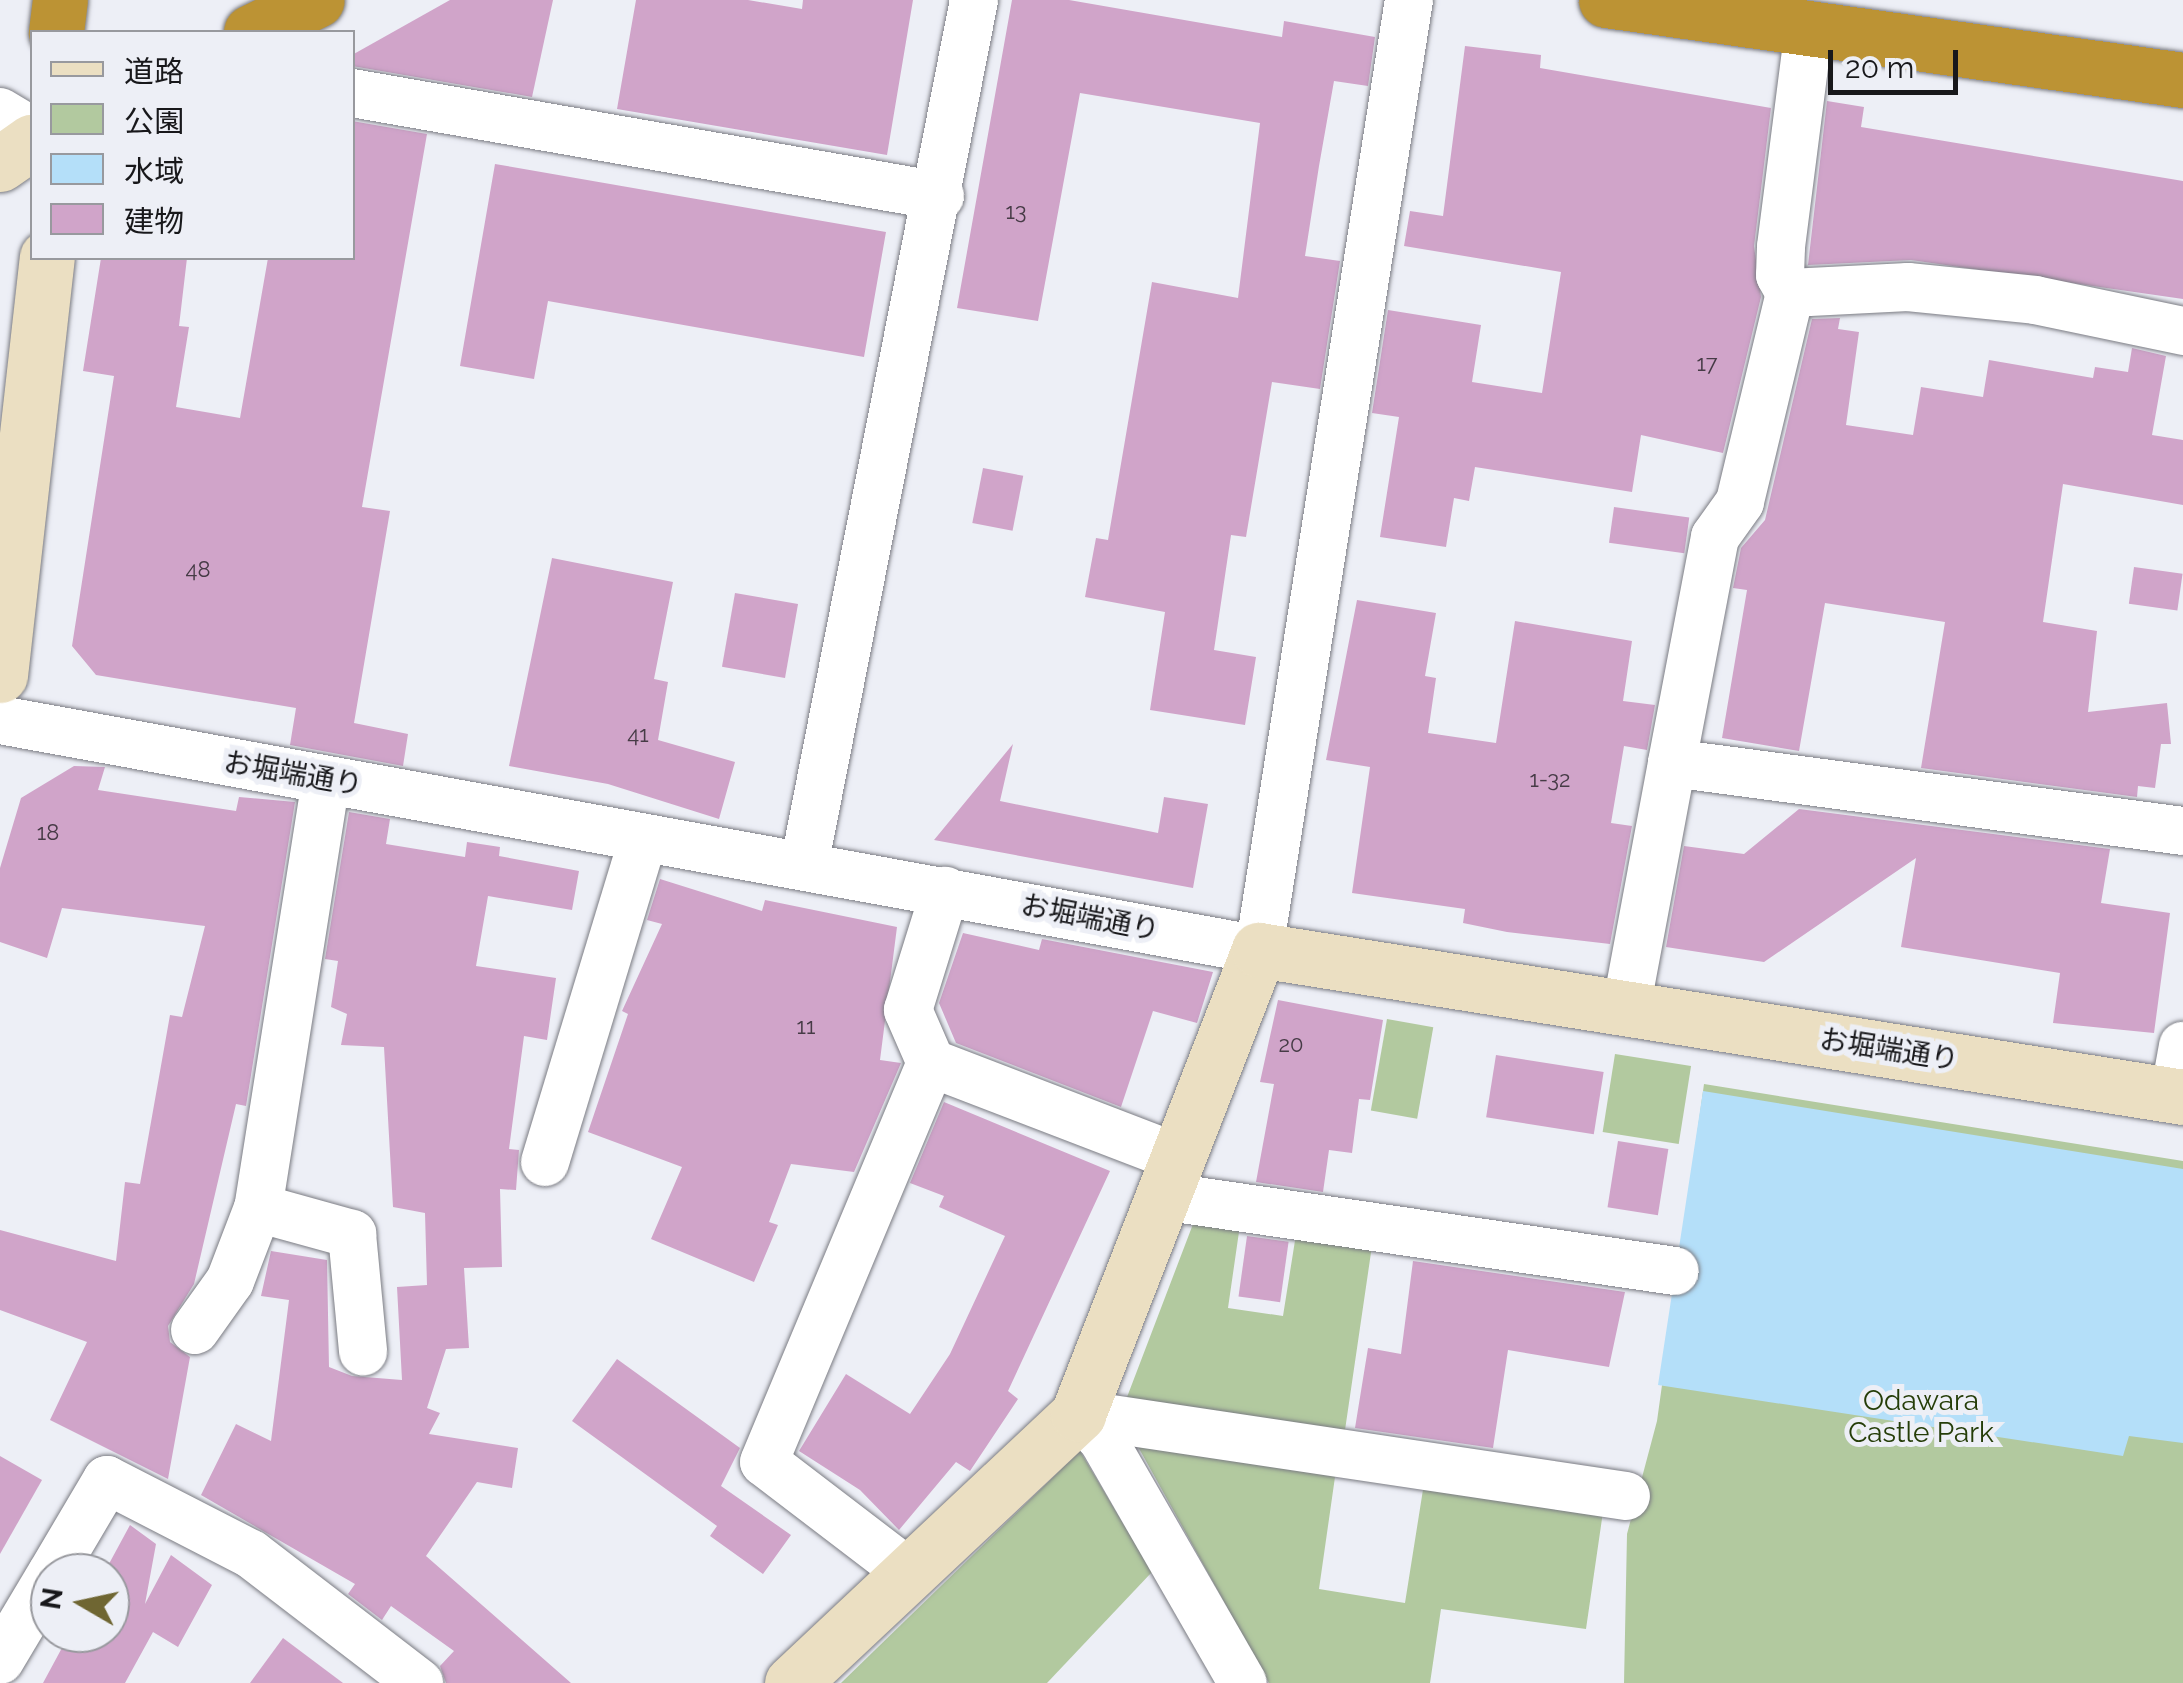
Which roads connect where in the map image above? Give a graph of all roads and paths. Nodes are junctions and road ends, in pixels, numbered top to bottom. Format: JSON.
{"nodes":[{"id":1,"x":60,"y":0,"type":"edge"},
{"id":2,"x":317,"y":0,"type":"edge"},
{"id":3,"x":974,"y":0,"type":"edge"},
{"id":4,"x":1409,"y":0,"type":"edge"},
{"id":5,"x":1606,"y":0,"type":"edge"},
{"id":6,"x":1809,"y":28,"type":"junction"},
{"id":7,"x":56,"y":30,"type":"edge"},
{"id":8,"x":255,"y":30,"type":"edge"},
{"id":9,"x":2183,"y":80,"type":"edge"},
{"id":10,"x":355,"y":95,"type":"edge"},
{"id":11,"x":0,"y":112,"type":"edge"},
{"id":12,"x":30,"y":130,"type":"edge"},
{"id":13,"x":30,"y":143,"type":"edge"},
{"id":14,"x":0,"y":164,"type":"edge"},
{"id":15,"x":940,"y":196,"type":"junction"},
{"id":16,"x":47,"y":260,"type":"edge"},
{"id":17,"x":1790,"y":293,"type":"junction"},
{"id":18,"x":2183,"y":331,"type":"edge"},
{"id":19,"x":0,"y":675,"type":"edge"},
{"id":20,"x":0,"y":720,"type":"edge"},
{"id":21,"x":1672,"y":763,"type":"junction"},
{"id":22,"x":326,"y":780,"type":"junction"},
{"id":23,"x":2183,"y":832,"type":"edge"},
{"id":24,"x":643,"y":839,"type":"junction"},
{"id":25,"x":804,"y":866,"type":"junction"},
{"id":26,"x":945,"y":891,"type":"junction"},
{"id":27,"x":1259,"y":950,"type":"junction"},
{"id":28,"x":1626,"y":1008,"type":"junction"},
{"id":29,"x":931,"y":1063,"type":"junction"},
{"id":30,"x":2180,"y":1080,"type":"edge"},
{"id":31,"x":545,"y":1162,"type":"dead end"},
{"id":32,"x":1175,"y":1178,"type":"junction"},
{"id":33,"x":258,"y":1208,"type":"junction"},
{"id":34,"x":1675,"y":1271,"type":"dead end"},
{"id":35,"x":195,"y":1330,"type":"dead end"},
{"id":36,"x":364,"y":1351,"type":"dead end"},
{"id":37,"x":1078,"y":1414,"type":"junction"},
{"id":38,"x":1626,"y":1496,"type":"dead end"},
{"id":39,"x":64,"y":1553,"type":"edge"},
{"id":40,"x":908,"y":1572,"type":"junction"},
{"id":41,"x":30,"y":1609,"type":"edge"},
{"id":42,"x":0,"y":1660,"type":"edge"},
{"id":43,"x":1235,"y":1679,"type":"edge"},
{"id":44,"x":419,"y":1683,"type":"edge"},
{"id":45,"x":792,"y":1683,"type":"edge"}],
"edges":[{"from":1,"to":7,"type":"highway"},
{"from":2,"to":8,"type":"highway"},
{"from":3,"to":15,"type":"street"},
{"from":4,"to":27,"type":"street"},
{"from":5,"to":6,"type":"highway"},
{"from":6,"to":9,"type":"highway"},
{"from":6,"to":17,"type":"street"},
{"from":10,"to":15,"type":"street"},
{"from":11,"to":12,"type":"street"},
{"from":13,"to":14,"type":"street"},
{"from":15,"to":25,"type":"street"},
{"from":16,"to":19,"type":"street"},
{"from":17,"to":18,"type":"street"},
{"from":17,"to":21,"type":"street"},
{"from":20,"to":22,"type":"street","name":"お堀端通り"},
{"from":21,"to":23,"type":"street"},
{"from":21,"to":28,"type":"street"},
{"from":22,"to":24,"type":"street","name":"お堀端通り"},
{"from":22,"to":33,"type":"street"},
{"from":24,"to":25,"type":"street","name":"お堀端通り"},
{"from":24,"to":31,"type":"street"},
{"from":25,"to":26,"type":"street","name":"お堀端通り"},
{"from":26,"to":27,"type":"street","name":"お堀端通り"},
{"from":26,"to":29,"type":"street"},
{"from":27,"to":28,"type":"street","name":"お堀端通り"},
{"from":27,"to":32,"type":"street"},
{"from":28,"to":30,"type":"street","name":"お堀端通り"},
{"from":29,"to":32,"type":"street"},
{"from":29,"to":40,"type":"street"},
{"from":32,"to":34,"type":"street"},
{"from":32,"to":37,"type":"street"},
{"from":33,"to":35,"type":"street"},
{"from":33,"to":36,"type":"street"},
{"from":37,"to":38,"type":"street"},
{"from":37,"to":40,"type":"street"},
{"from":37,"to":43,"type":"street"},
{"from":39,"to":44,"type":"street"},
{"from":40,"to":45,"type":"street"},
{"from":41,"to":42,"type":"street"}]}
